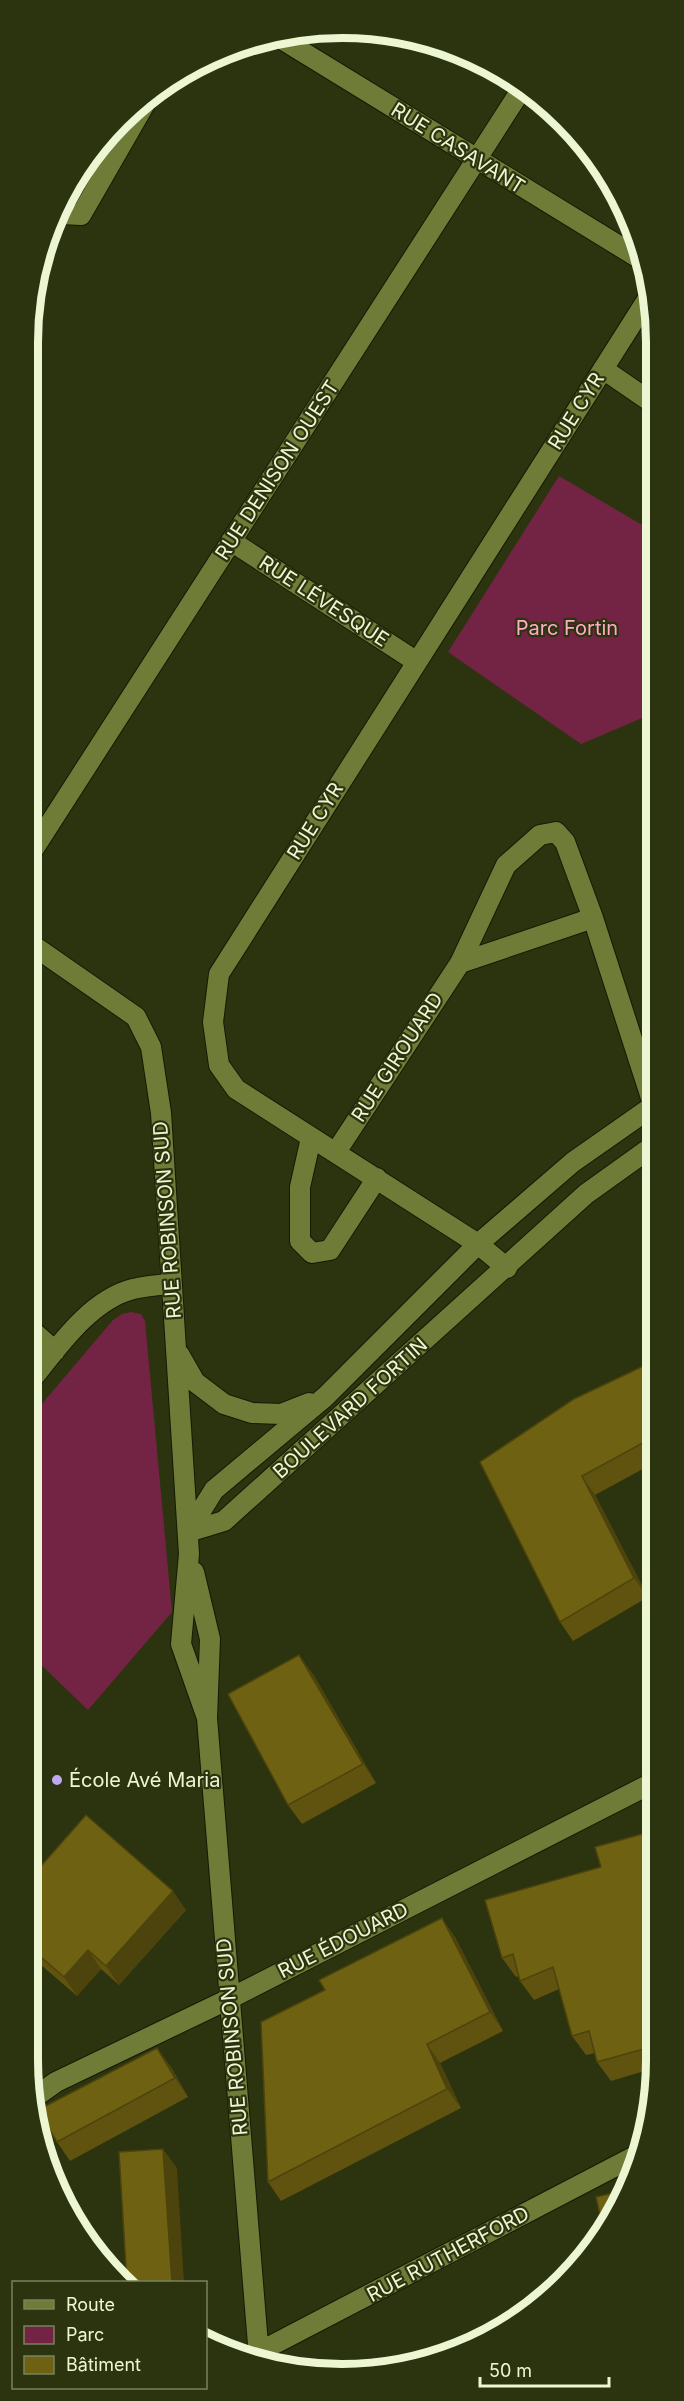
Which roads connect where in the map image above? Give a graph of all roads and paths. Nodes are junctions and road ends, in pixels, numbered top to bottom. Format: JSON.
{"nodes":[{"id":1,"x":285,"y":43,"type":"edge"},
{"id":2,"x":518,"y":94,"type":"edge"},
{"id":3,"x":138,"y":116,"type":"edge"},
{"id":4,"x":477,"y":159,"type":"junction"},
{"id":5,"x":66,"y":214,"type":"edge"},
{"id":6,"x":633,"y":255,"type":"edge"},
{"id":7,"x":644,"y":304,"type":"edge"},
{"id":8,"x":603,"y":369,"type":"junction"},
{"id":9,"x":646,"y":399,"type":"edge"},
{"id":10,"x":231,"y":541,"type":"junction"},
{"id":11,"x":417,"y":662,"type":"junction"},
{"id":12,"x":38,"y":842,"type":"edge"},
{"id":13,"x":593,"y":918,"type":"junction"},
{"id":14,"x":38,"y":949,"type":"edge"},
{"id":15,"x":459,"y":963,"type":"junction"},
{"id":16,"x":646,"y":1083,"type":"edge"},
{"id":17,"x":646,"y":1110,"type":"edge"},
{"id":18,"x":311,"y":1138,"type":"junction"},
{"id":19,"x":646,"y":1151,"type":"edge"},
{"id":20,"x":336,"y":1152,"type":"junction"},
{"id":21,"x":377,"y":1178,"type":"junction"},
{"id":22,"x":478,"y":1244,"type":"junction"},
{"id":23,"x":507,"y":1268,"type":"junction"},
{"id":24,"x":171,"y":1284,"type":"junction"},
{"id":25,"x":38,"y":1336,"type":"edge"},
{"id":26,"x":176,"y":1349,"type":"junction"},
{"id":27,"x":56,"y":1351,"type":"junction"},
{"id":28,"x":38,"y":1372,"type":"edge"},
{"id":29,"x":326,"y":1397,"type":"junction"},
{"id":30,"x":188,"y":1532,"type":"junction"},
{"id":31,"x":189,"y":1554,"type":"junction"},
{"id":32,"x":207,"y":1718,"type":"junction"},
{"id":33,"x":646,"y":1786,"type":"edge"},
{"id":34,"x":229,"y":1998,"type":"junction"},
{"id":35,"x":39,"y":2093,"type":"edge"},
{"id":36,"x":629,"y":2159,"type":"edge"},
{"id":37,"x":259,"y":2352,"type":"edge"},
{"id":38,"x":262,"y":2353,"type":"edge"}],
"edges":[{"from":1,"to":4,"type":"street","name":"RUE CASAVANT"},
{"from":2,"to":4,"type":"street","name":"RUE DENISON OUEST"},
{"from":3,"to":5,"type":"street"},
{"from":4,"to":6,"type":"street","name":"RUE CASAVANT"},
{"from":4,"to":10,"type":"street","name":"RUE DENISON OUEST"},
{"from":7,"to":8,"type":"street","name":"RUE CYR"},
{"from":8,"to":9,"type":"street"},
{"from":8,"to":11,"type":"street","name":"RUE CYR"},
{"from":10,"to":11,"type":"street","name":"RUE LÉVESQUE"},
{"from":10,"to":12,"type":"street","name":"RUE DENISON OUEST"},
{"from":11,"to":18,"type":"street","name":"RUE CYR"},
{"from":13,"to":15,"type":"street"},
{"from":13,"to":15,"type":"street","name":"RUE GIROUARD"},
{"from":13,"to":16,"type":"street","name":"RUE GIROUARD"},
{"from":14,"to":24,"type":"street","name":"RUE ROBINSON SUD"},
{"from":15,"to":20,"type":"street","name":"RUE GIROUARD"},
{"from":17,"to":22,"type":"street","name":"BOULEVARD FORTIN"},
{"from":18,"to":20,"type":"street","name":"RUE CYR"},
{"from":18,"to":21,"type":"street"},
{"from":19,"to":23,"type":"street","name":"BOULEVARD FORTIN"},
{"from":20,"to":21,"type":"street","name":"RUE CYR"},
{"from":21,"to":22,"type":"street","name":"RUE CYR"},
{"from":22,"to":23,"type":"street","name":"RUE CYR"},
{"from":22,"to":29,"type":"street","name":"BOULEVARD FORTIN"},
{"from":23,"to":30,"type":"street","name":"BOULEVARD FORTIN"},
{"from":24,"to":26,"type":"street","name":"RUE ROBINSON SUD"},
{"from":24,"to":27,"type":"street"},
{"from":25,"to":27,"type":"street"},
{"from":26,"to":29,"type":"street","name":"BOULEVARD FORTIN"},
{"from":26,"to":30,"type":"street","name":"RUE ROBINSON SUD"},
{"from":27,"to":28,"type":"street"},
{"from":29,"to":30,"type":"street","name":"BOULEVARD FORTIN"},
{"from":30,"to":31,"type":"street","name":"RUE ROBINSON SUD"},
{"from":31,"to":32,"type":"street","name":"RUE ROBINSON SUD"},
{"from":31,"to":32,"type":"street","name":"RUE ROBINSON SUD"},
{"from":32,"to":34,"type":"street","name":"RUE ROBINSON SUD"},
{"from":33,"to":34,"type":"street","name":"RUE ÉDOUARD"},
{"from":34,"to":35,"type":"street","name":"RUE ÉDOUARD"},
{"from":34,"to":37,"type":"street","name":"RUE ROBINSON SUD"},
{"from":36,"to":38,"type":"street","name":"RUE RUTHERFORD"}]}
